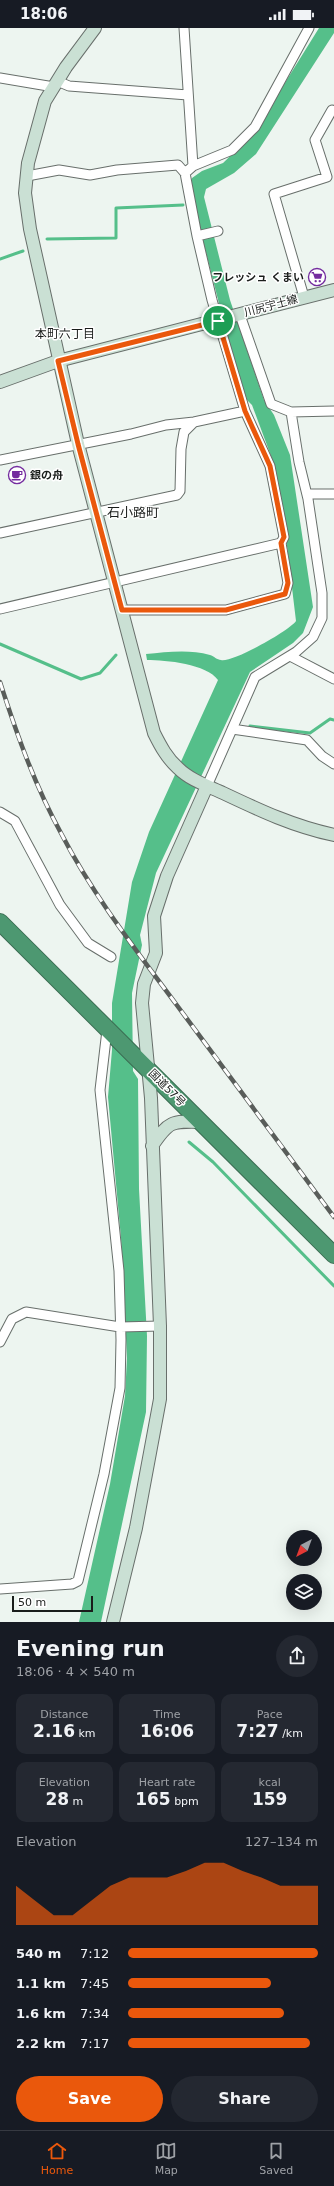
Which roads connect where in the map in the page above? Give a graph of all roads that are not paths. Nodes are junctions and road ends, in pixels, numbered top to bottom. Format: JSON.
{"nodes":[{"id":1,"x":95,"y":28,"type":"edge"},
{"id":2,"x":184,"y":28,"type":"edge"},
{"id":3,"x":309,"y":28,"type":"edge"},
{"id":4,"x":0,"y":78,"type":"edge"},
{"id":5,"x":56,"y":84,"type":"junction"},
{"id":6,"x":188,"y":95,"type":"junction"},
{"id":7,"x":332,"y":110,"type":"dead end"},
{"id":8,"x":193,"y":166,"type":"junction"},
{"id":9,"x":185,"y":173,"type":"junction"},
{"id":10,"x":27,"y":176,"type":"junction"},
{"id":11,"x":218,"y":231,"type":"dead end"},
{"id":12,"x":197,"y":236,"type":"junction"},
{"id":13,"x":334,"y":290,"type":"edge"},
{"id":14,"x":304,"y":297,"type":"junction"},
{"id":15,"x":238,"y":315,"type":"junction"},
{"id":16,"x":219,"y":320,"type":"junction"},
{"id":17,"x":58,"y":361,"type":"junction"},
{"id":18,"x":0,"y":382,"type":"edge"},
{"id":19,"x":245,"y":411,"type":"junction"},
{"id":20,"x":334,"y":411,"type":"edge"},
{"id":21,"x":291,"y":412,"type":"junction"},
{"id":22,"x":194,"y":422,"type":"junction"},
{"id":23,"x":78,"y":444,"type":"junction"},
{"id":24,"x":0,"y":460,"type":"edge"},
{"id":25,"x":307,"y":494,"type":"junction"},
{"id":26,"x":334,"y":494,"type":"edge"},
{"id":27,"x":96,"y":511,"type":"junction"},
{"id":28,"x":0,"y":532,"type":"edge"},
{"id":29,"x":281,"y":543,"type":"junction"},
{"id":30,"x":114,"y":581,"type":"junction"},
{"id":31,"x":0,"y":609,"type":"edge"},
{"id":32,"x":122,"y":610,"type":"junction"},
{"id":33,"x":290,"y":656,"type":"junction"},
{"id":34,"x":334,"y":679,"type":"edge"},
{"id":35,"x":232,"y":729,"type":"junction"},
{"id":36,"x":334,"y":764,"type":"edge"},
{"id":37,"x":207,"y":786,"type":"junction"},
{"id":38,"x":1,"y":815,"type":"edge"},
{"id":39,"x":334,"y":835,"type":"edge"},
{"id":40,"x":0,"y":922,"type":"edge"},
{"id":41,"x":111,"y":957,"type":"dead end"},
{"id":42,"x":107,"y":1030,"type":"junction"},
{"id":43,"x":143,"y":1063,"type":"junction"},
{"id":44,"x":201,"y":1122,"type":"junction"},
{"id":45,"x":152,"y":1146,"type":"junction"},
{"id":46,"x":334,"y":1255,"type":"edge"},
{"id":47,"x":156,"y":1326,"type":"junction"},
{"id":48,"x":122,"y":1327,"type":"junction"},
{"id":49,"x":0,"y":1342,"type":"edge"},
{"id":50,"x":0,"y":1589,"type":"edge"},
{"id":51,"x":113,"y":1622,"type":"edge"}],
"edges":[{"from":1,"to":5,"type":"street"},
{"from":2,"to":6,"type":"street"},
{"from":3,"to":8,"type":"street"},
{"from":4,"to":5,"type":"street"},
{"from":5,"to":6,"type":"street"},
{"from":5,"to":10,"type":"street"},
{"from":6,"to":8,"type":"street"},
{"from":7,"to":14,"type":"street"},
{"from":8,"to":9,"type":"street"},
{"from":9,"to":10,"type":"street"},
{"from":9,"to":12,"type":"street"},
{"from":10,"to":17,"type":"street"},
{"from":11,"to":12,"type":"street"},
{"from":12,"to":16,"type":"street"},
{"from":13,"to":14,"type":"street","name":"川尻宇土線"},
{"from":14,"to":15,"type":"street","name":"川尻宇土線"},
{"from":15,"to":16,"type":"street","name":"川尻宇土線"},
{"from":15,"to":21,"type":"street"},
{"from":16,"to":17,"type":"street","name":"川尻宇土線"},
{"from":16,"to":19,"type":"street"},
{"from":17,"to":18,"type":"street","name":"川尻宇土線"},
{"from":17,"to":23,"type":"street"},
{"from":19,"to":22,"type":"street"},
{"from":19,"to":29,"type":"street"},
{"from":20,"to":21,"type":"street"},
{"from":21,"to":25,"type":"street"},
{"from":22,"to":23,"type":"street"},
{"from":22,"to":27,"type":"street"},
{"from":23,"to":24,"type":"street"},
{"from":23,"to":27,"type":"street"},
{"from":25,"to":26,"type":"street"},
{"from":25,"to":33,"type":"street"},
{"from":27,"to":28,"type":"street"},
{"from":27,"to":30,"type":"street"},
{"from":29,"to":30,"type":"street"},
{"from":29,"to":32,"type":"street"},
{"from":30,"to":31,"type":"street"},
{"from":30,"to":32,"type":"street"},
{"from":32,"to":37,"type":"street"},
{"from":33,"to":34,"type":"street"},
{"from":33,"to":35,"type":"street"},
{"from":35,"to":36,"type":"street"},
{"from":35,"to":37,"type":"street"},
{"from":37,"to":39,"type":"street"},
{"from":37,"to":43,"type":"street"},
{"from":38,"to":41,"type":"street"},
{"from":40,"to":42,"type":"highway","name":"国道57号"},
{"from":42,"to":43,"type":"highway","name":"国道57号"},
{"from":42,"to":48,"type":"street"},
{"from":43,"to":44,"type":"highway","name":"国道57号"},
{"from":43,"to":45,"type":"street"},
{"from":44,"to":45,"type":"street"},
{"from":44,"to":46,"type":"highway","name":"国道57号"},
{"from":45,"to":47,"type":"street"},
{"from":47,"to":48,"type":"street"},
{"from":47,"to":51,"type":"street"},
{"from":48,"to":49,"type":"street"},
{"from":48,"to":50,"type":"street"}]}
